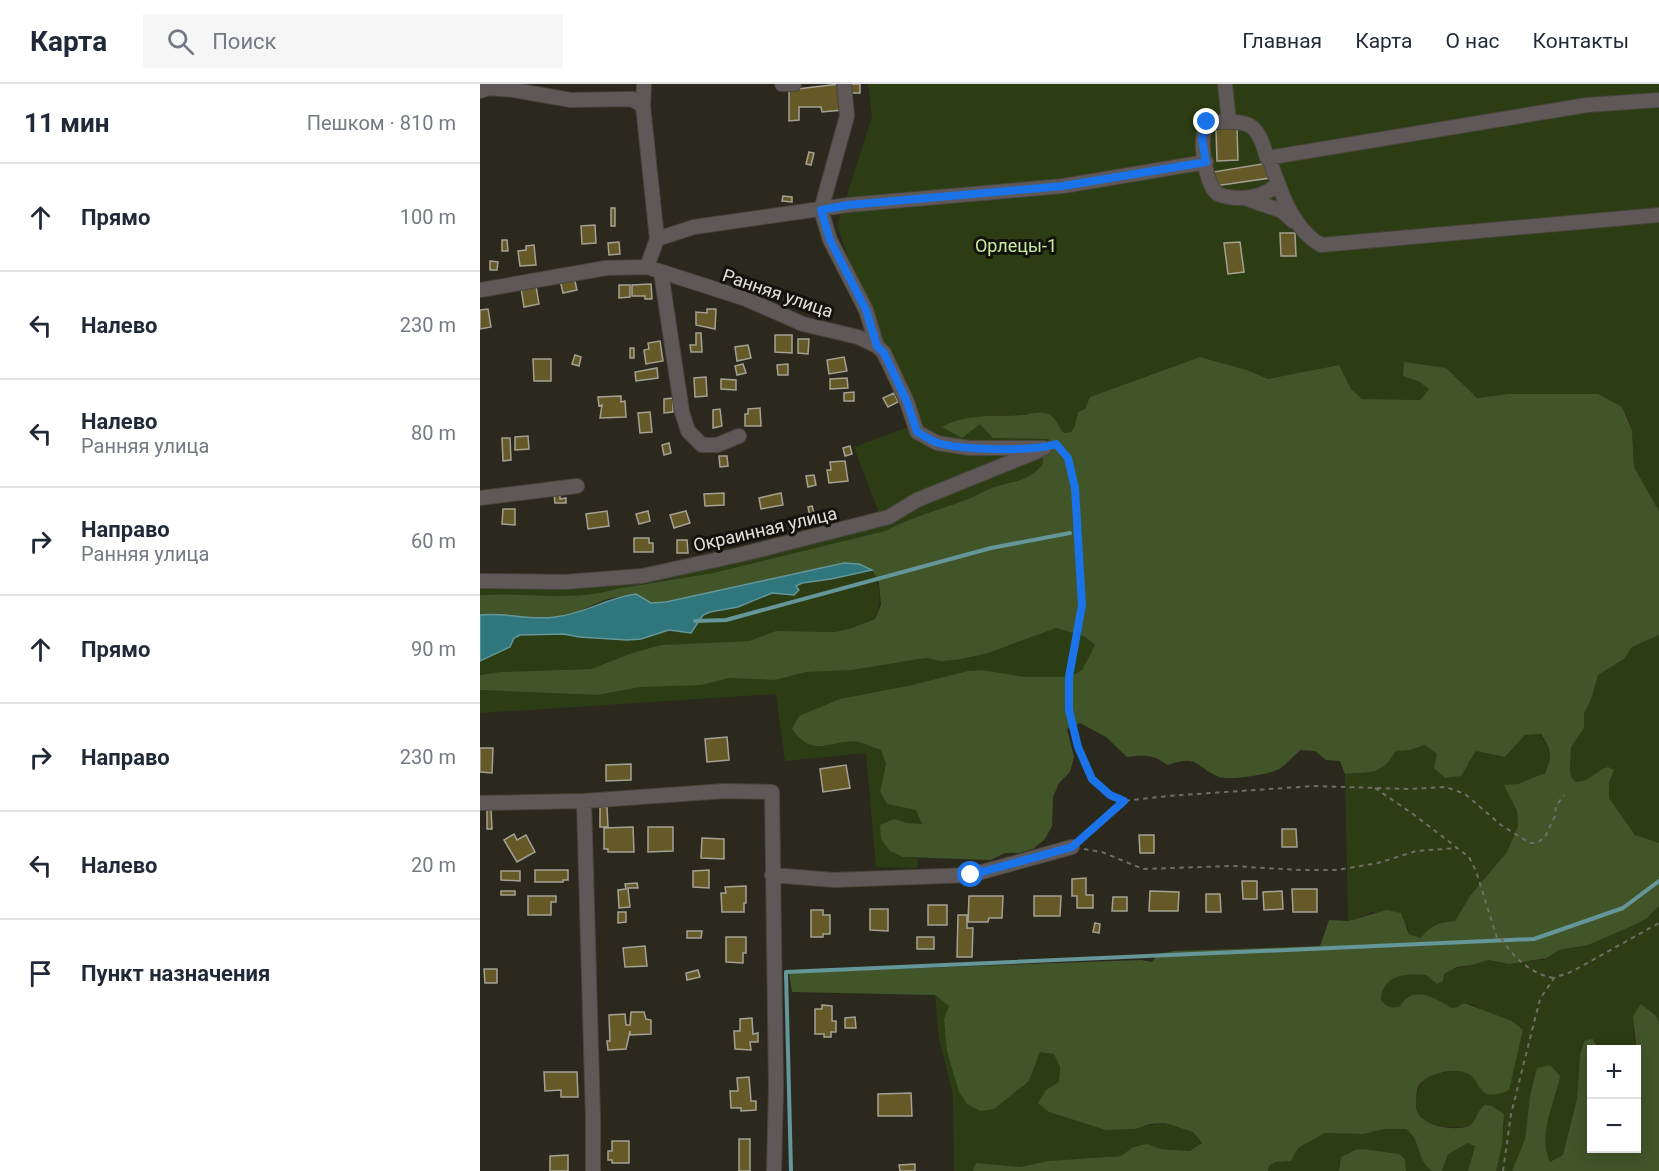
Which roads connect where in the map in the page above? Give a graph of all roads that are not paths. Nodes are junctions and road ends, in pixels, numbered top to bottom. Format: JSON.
{"nodes":[{"id":1,"x":644,"y":84,"type":"edge"},
{"id":2,"x":782,"y":84,"type":"edge"},
{"id":3,"x":794,"y":84,"type":"edge"},
{"id":4,"x":844,"y":84,"type":"edge"},
{"id":5,"x":1225,"y":84,"type":"edge"},
{"id":6,"x":480,"y":92,"type":"edge"},
{"id":7,"x":1659,"y":100,"type":"edge"},
{"id":8,"x":644,"y":106,"type":"junction"},
{"id":9,"x":1229,"y":122,"type":"junction"},
{"id":10,"x":1268,"y":158,"type":"junction"},
{"id":11,"x":1206,"y":162,"type":"junction"},
{"id":12,"x":1281,"y":190,"type":"junction"},
{"id":13,"x":1244,"y":198,"type":"junction"},
{"id":14,"x":821,"y":210,"type":"junction"},
{"id":15,"x":1659,"y":215,"type":"edge"},
{"id":16,"x":1299,"y":226,"type":"junction"},
{"id":17,"x":657,"y":239,"type":"junction"},
{"id":18,"x":654,"y":270,"type":"junction"},
{"id":19,"x":480,"y":290,"type":"edge"},
{"id":20,"x":877,"y":346,"type":"junction"},
{"id":21,"x":739,"y":436,"type":"dead end"},
{"id":22,"x":577,"y":486,"type":"dead end"},
{"id":23,"x":480,"y":498,"type":"edge"},
{"id":24,"x":480,"y":581,"type":"edge"},
{"id":25,"x":584,"y":801,"type":"junction"},
{"id":26,"x":480,"y":803,"type":"edge"},
{"id":27,"x":1072,"y":847,"type":"road end"},
{"id":28,"x":772,"y":875,"type":"junction"},
{"id":29,"x":593,"y":1171,"type":"edge"},
{"id":30,"x":774,"y":1171,"type":"edge"}],
"edges":[{"from":1,"to":8,"type":"street"},
{"from":2,"to":3,"type":"street"},
{"from":4,"to":14,"type":"street"},
{"from":5,"to":9,"type":"street"},
{"from":6,"to":8,"type":"street"},
{"from":7,"to":10,"type":"street"},
{"from":8,"to":17,"type":"street"},
{"from":9,"to":10,"type":"street"},
{"from":9,"to":11,"type":"street"},
{"from":10,"to":12,"type":"street"},
{"from":11,"to":13,"type":"street"},
{"from":11,"to":14,"type":"street"},
{"from":12,"to":13,"type":"street"},
{"from":12,"to":16,"type":"street"},
{"from":13,"to":16,"type":"street"},
{"from":14,"to":17,"type":"street"},
{"from":14,"to":20,"type":"street"},
{"from":15,"to":16,"type":"street"},
{"from":17,"to":18,"type":"street"},
{"from":18,"to":19,"type":"street","name":"Ранняя улица"},
{"from":18,"to":20,"type":"street","name":"Ранняя улица"},
{"from":18,"to":21,"type":"street"},
{"from":20,"to":24,"type":"street","name":"Окраинная улица"},
{"from":22,"to":23,"type":"street"},
{"from":25,"to":26,"type":"street"},
{"from":25,"to":28,"type":"street"},
{"from":25,"to":29,"type":"street"},
{"from":27,"to":28,"type":"street"},
{"from":28,"to":30,"type":"street"}]}
